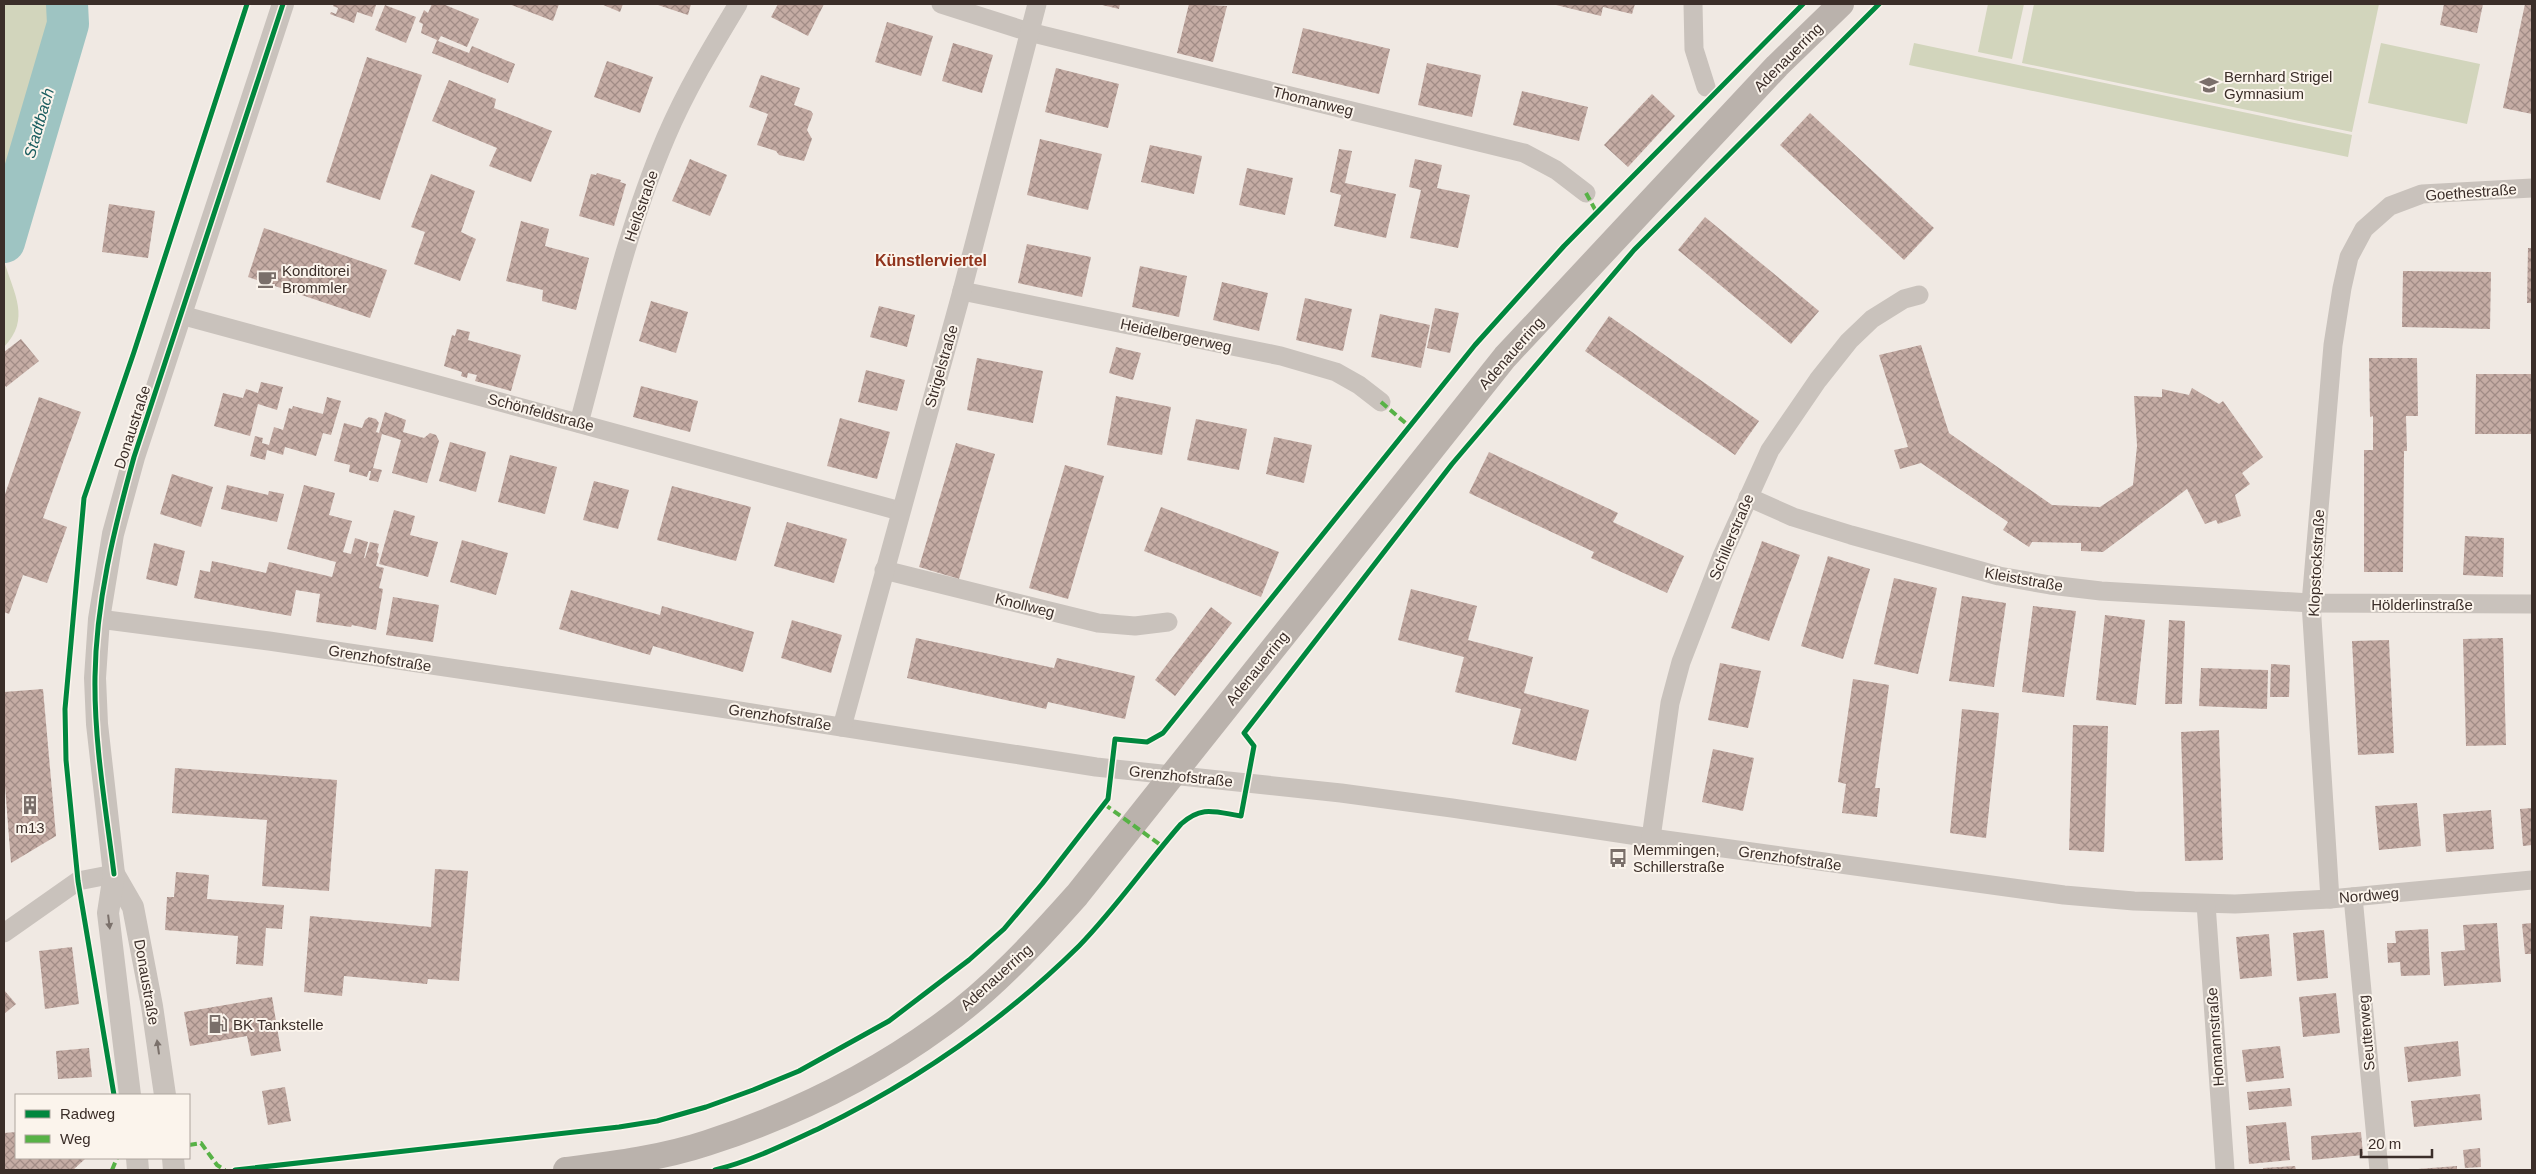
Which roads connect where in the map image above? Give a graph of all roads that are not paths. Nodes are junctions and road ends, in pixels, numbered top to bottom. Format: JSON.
{"nodes":[{"id":1,"x":283,"y":4,"type":"edge"},
{"id":2,"x":738,"y":4,"type":"edge"},
{"id":3,"x":941,"y":4,"type":"edge"},
{"id":4,"x":1037,"y":4,"type":"edge"},
{"id":5,"x":1693,"y":4,"type":"edge"},
{"id":6,"x":1841,"y":4,"type":"edge"},
{"id":7,"x":1029,"y":32,"type":"junction"},
{"id":8,"x":1706,"y":87,"type":"dead end"},
{"id":9,"x":2532,"y":188,"type":"edge"},
{"id":10,"x":1586,"y":193,"type":"dead end"},
{"id":11,"x":2342,"y":288,"type":"joint"},
{"id":12,"x":962,"y":291,"type":"junction"},
{"id":13,"x":1919,"y":295,"type":"dead end"},
{"id":14,"x":181,"y":315,"type":"junction"},
{"id":15,"x":1381,"y":402,"type":"dead end"},
{"id":16,"x":579,"y":423,"type":"junction"},
{"id":17,"x":1748,"y":497,"type":"junction"},
{"id":18,"x":900,"y":511,"type":"junction"},
{"id":19,"x":884,"y":570,"type":"junction"},
{"id":20,"x":2311,"y":603,"type":"junction"},
{"id":21,"x":2532,"y":604,"type":"edge"},
{"id":22,"x":99,"y":619,"type":"junction"},
{"id":23,"x":1168,"y":622,"type":"dead end"},
{"id":24,"x":842,"y":727,"type":"junction"},
{"id":25,"x":1172,"y":775,"type":"junction"},
{"id":26,"x":1650,"y":838,"type":"junction"},
{"id":27,"x":114,"y":874,"type":"junction"},
{"id":28,"x":2532,"y":880,"type":"edge"},
{"id":29,"x":2353,"y":897,"type":"junction"},
{"id":30,"x":2330,"y":899,"type":"junction"},
{"id":31,"x":2206,"y":904,"type":"junction"},
{"id":32,"x":4,"y":933,"type":"edge"},
{"id":33,"x":130,"y":1094,"type":"edge"},
{"id":34,"x":165,"y":1094,"type":"edge"},
{"id":35,"x":566,"y":1170,"type":"edge"},
{"id":36,"x":2225,"y":1170,"type":"edge"},
{"id":37,"x":2379,"y":1170,"type":"edge"}],
"edges":[{"from":1,"to":14,"type":"street","name":"Donaustraße"},
{"from":2,"to":16,"type":"street","name":"Heißstraße"},
{"from":3,"to":7,"type":"street","name":"Thomanweg"},
{"from":4,"to":7,"type":"street","name":"Strigelstraße"},
{"from":5,"to":8,"type":"street"},
{"from":6,"to":25,"type":"main road","name":"Adenauerring"},
{"from":7,"to":10,"type":"street","name":"Thomanweg"},
{"from":7,"to":12,"type":"street","name":"Strigelstraße"},
{"from":9,"to":11,"type":"street","name":"Goethestraße"},
{"from":11,"to":20,"type":"street","name":"Klopstockstraße"},
{"from":12,"to":15,"type":"street","name":"Heidelbergerweg"},
{"from":12,"to":18,"type":"street","name":"Strigelstraße"},
{"from":13,"to":17,"type":"street","name":"Schillerstraße"},
{"from":14,"to":16,"type":"street","name":"Schönfeldstraße"},
{"from":14,"to":22,"type":"street","name":"Donaustraße"},
{"from":16,"to":18,"type":"street","name":"Schönfeldstraße"},
{"from":17,"to":20,"type":"street","name":"Kleiststraße"},
{"from":17,"to":26,"type":"street","name":"Schillerstraße"},
{"from":18,"to":19,"type":"street","name":"Strigelstraße"},
{"from":19,"to":23,"type":"street","name":"Knollweg"},
{"from":19,"to":24,"type":"street","name":"Strigelstraße"},
{"from":20,"to":21,"type":"street","name":"Hölderlinstraße"},
{"from":20,"to":30,"type":"street","name":"Klopstockstraße"},
{"from":22,"to":24,"type":"street","name":"Grenzhofstraße"},
{"from":22,"to":27,"type":"street","name":"Donaustraße"},
{"from":24,"to":25,"type":"street","name":"Grenzhofstraße"},
{"from":25,"to":26,"type":"street","name":"Grenzhofstraße"},
{"from":25,"to":35,"type":"main road","name":"Adenauerring"},
{"from":26,"to":31,"type":"street","name":"Grenzhofstraße"},
{"from":27,"to":32,"type":"street"},
{"from":27,"to":33,"type":"street","name":"Donaustraße","one_way":true},
{"from":34,"to":27,"type":"street","name":"Donaustraße","one_way":true},
{"from":28,"to":29,"type":"street","name":"Nordweg"},
{"from":29,"to":30,"type":"street","name":"Nordweg"},
{"from":29,"to":37,"type":"street","name":"Seutterweg"},
{"from":30,"to":31,"type":"street","name":"Nordweg"},
{"from":31,"to":36,"type":"street","name":"Homannstraße"}]}
